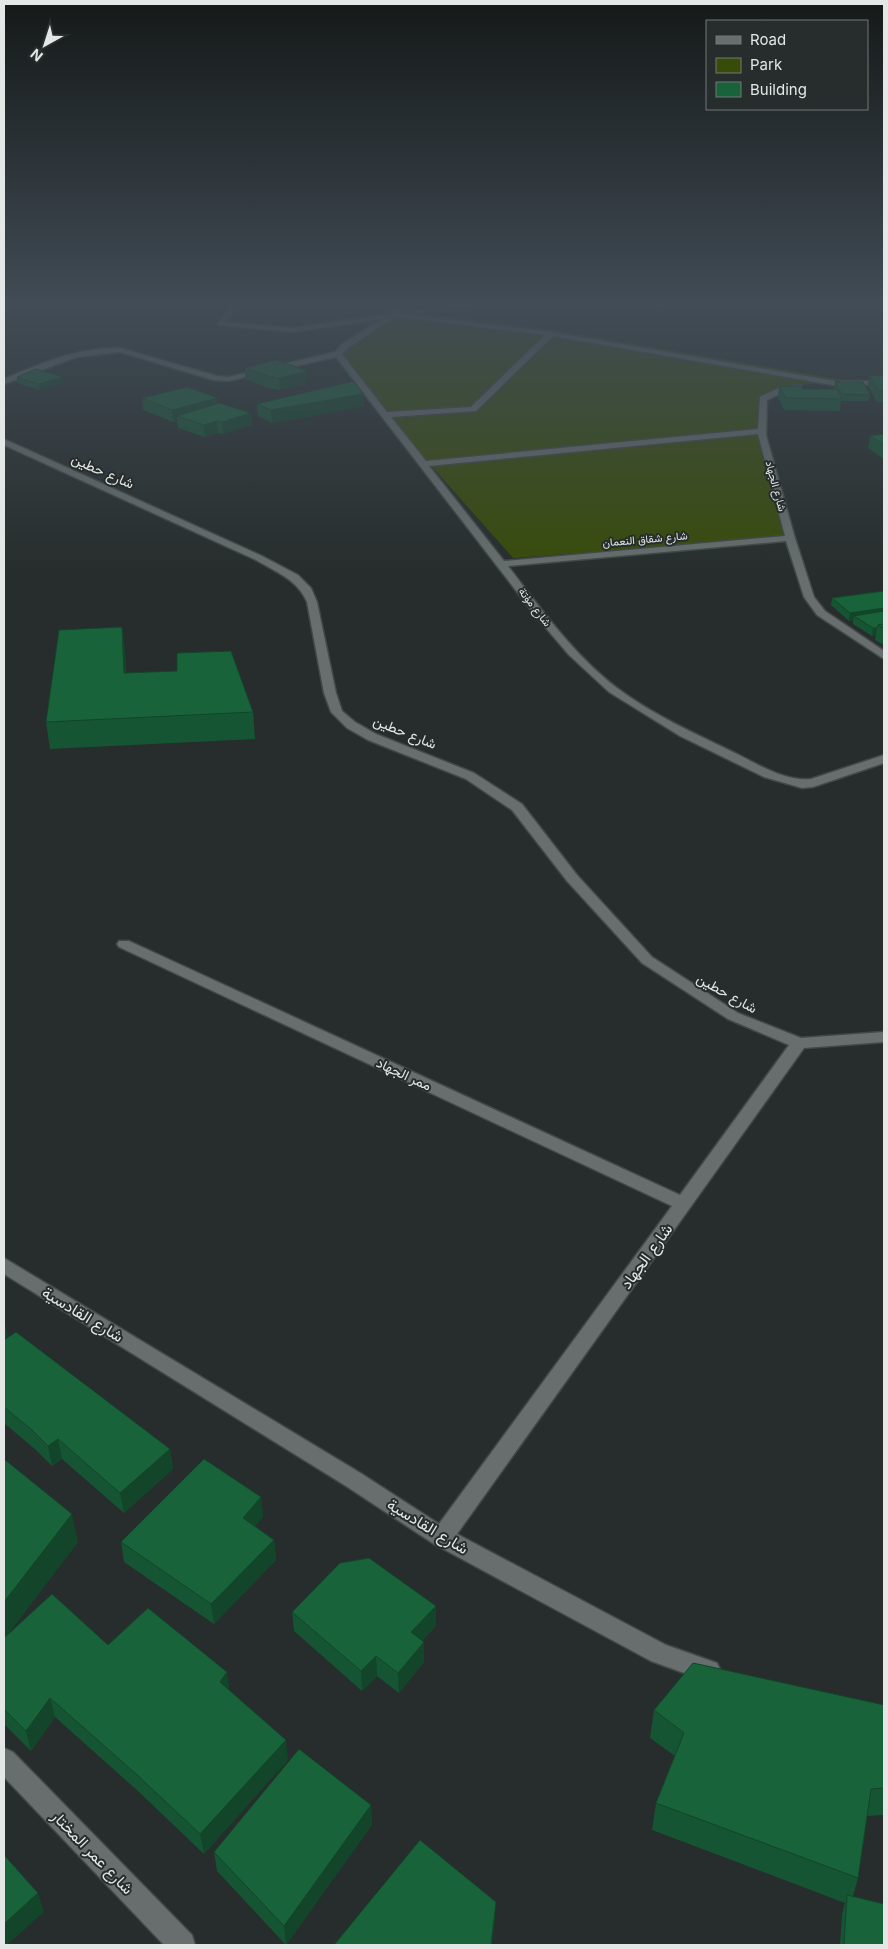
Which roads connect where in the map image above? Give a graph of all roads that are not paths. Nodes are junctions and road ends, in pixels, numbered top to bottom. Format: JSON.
{"nodes":[{"id":1,"x":369,"y":393,"type":"edge"},
{"id":2,"x":489,"y":393,"type":"edge"},
{"id":3,"x":774,"y":393,"type":"edge"},
{"id":4,"x":386,"y":415,"type":"junction"},
{"id":5,"x":762,"y":431,"type":"junction"},
{"id":6,"x":4,"y":442,"type":"edge"},
{"id":7,"x":423,"y":464,"type":"junction"},
{"id":8,"x":790,"y":538,"type":"junction"},
{"id":9,"x":502,"y":564,"type":"junction"},
{"id":10,"x":884,"y":656,"type":"edge"},
{"id":11,"x":884,"y":759,"type":"edge"},
{"id":12,"x":124,"y":944,"type":"dead end"},
{"id":13,"x":884,"y":1037,"type":"edge"},
{"id":14,"x":798,"y":1043,"type":"junction"},
{"id":15,"x":684,"y":1204,"type":"junction"},
{"id":16,"x":4,"y":1265,"type":"edge"},
{"id":17,"x":442,"y":1537,"type":"junction"},
{"id":18,"x":731,"y":1678,"type":"edge"},
{"id":19,"x":4,"y":1760,"type":"edge"},
{"id":20,"x":182,"y":1945,"type":"edge"}],
"edges":[{"from":1,"to":4,"type":"street","name":"شارع مؤتة"},
{"from":2,"to":4,"type":"street"},
{"from":3,"to":5,"type":"street","name":"شارع الجهاد"},
{"from":4,"to":7,"type":"street","name":"شارع مؤتة"},
{"from":5,"to":7,"type":"street"},
{"from":5,"to":8,"type":"street","name":"شارع الجهاد"},
{"from":6,"to":14,"type":"street","name":"شارع حطين"},
{"from":7,"to":9,"type":"street","name":"شارع مؤتة"},
{"from":8,"to":9,"type":"street","name":"شارع شقاق النعمان"},
{"from":8,"to":10,"type":"street","name":"شارع الجهاد"},
{"from":9,"to":11,"type":"street","name":"شارع مؤتة"},
{"from":12,"to":15,"type":"street","name":"ممر الجهاد"},
{"from":13,"to":14,"type":"street"},
{"from":14,"to":15,"type":"street","name":"شارع الجهاد"},
{"from":15,"to":17,"type":"street","name":"شارع الجهاد"},
{"from":16,"to":17,"type":"street","name":"شارع القادسية"},
{"from":17,"to":18,"type":"street","name":"شارع القادسية"},
{"from":19,"to":20,"type":"street","name":"شارع عمر المختار"}]}
